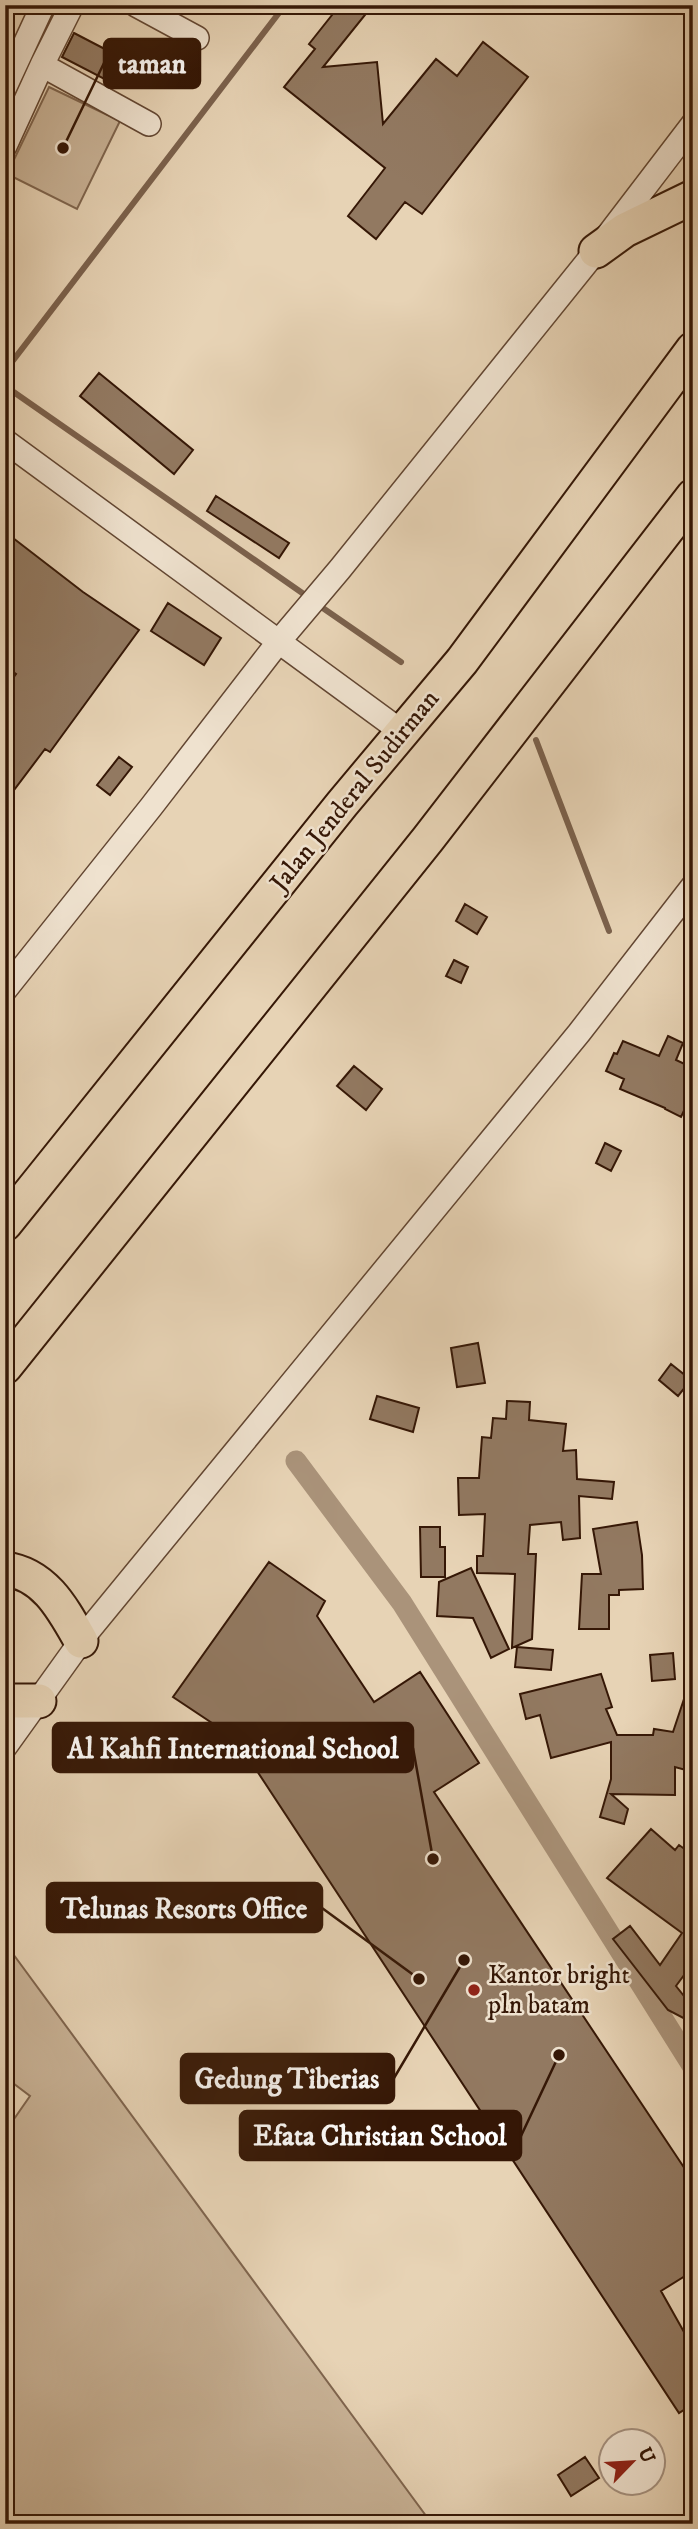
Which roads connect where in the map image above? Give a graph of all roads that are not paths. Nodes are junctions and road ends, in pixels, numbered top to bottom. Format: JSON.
{"nodes":[{"id":1,"x":43,"y":5,"type":"edge"},
{"id":2,"x":72,"y":5,"type":"edge"},
{"id":3,"x":136,"y":5,"type":"edge"},
{"id":4,"x":197,"y":38,"type":"dead end"},
{"id":5,"x":22,"y":59,"type":"edge"},
{"id":6,"x":5,"y":87,"type":"edge"},
{"id":7,"x":149,"y":124,"type":"dead end"},
{"id":8,"x":693,"y":124,"type":"edge"},
{"id":9,"x":5,"y":146,"type":"edge"},
{"id":10,"x":693,"y":197,"type":"edge"},
{"id":11,"x":596,"y":251,"type":"junction"},
{"id":12,"x":693,"y":349,"type":"edge"},
{"id":13,"x":5,"y":441,"type":"edge"},
{"id":14,"x":693,"y":496,"type":"edge"},
{"id":15,"x":280,"y":640,"type":"junction"},
{"id":16,"x":402,"y":732,"type":"junction"},
{"id":17,"x":693,"y":886,"type":"edge"},
{"id":18,"x":5,"y":990,"type":"edge"},
{"id":19,"x":5,"y":1224,"type":"edge"},
{"id":20,"x":5,"y":1367,"type":"edge"},
{"id":21,"x":5,"y":1569,"type":"edge"},
{"id":22,"x":81,"y":1641,"type":"junction"},
{"id":23,"x":5,"y":1701,"type":"edge"},
{"id":24,"x":39,"y":1701,"type":"junction"},
{"id":25,"x":5,"y":1747,"type":"edge"}],
"edges":[{"from":1,"to":5,"type":"street"},
{"from":2,"to":5,"type":"street"},
{"from":3,"to":4,"type":"street"},
{"from":5,"to":6,"type":"street"},
{"from":5,"to":7,"type":"street"},
{"from":5,"to":9,"type":"street"},
{"from":8,"to":11,"type":"street"},
{"from":10,"to":11,"type":"highway"},
{"from":11,"to":15,"type":"street"},
{"from":12,"to":16,"type":"highway","name":"Jalan Jenderal Sudirman"},
{"from":13,"to":15,"type":"street"},
{"from":14,"to":20,"type":"highway"},
{"from":15,"to":16,"type":"street"},
{"from":15,"to":18,"type":"street"},
{"from":16,"to":19,"type":"highway","name":"Jalan Jenderal Sudirman"},
{"from":17,"to":22,"type":"street"},
{"from":21,"to":22,"type":"highway"},
{"from":22,"to":24,"type":"street"},
{"from":23,"to":24,"type":"highway"},
{"from":24,"to":25,"type":"street"}]}
